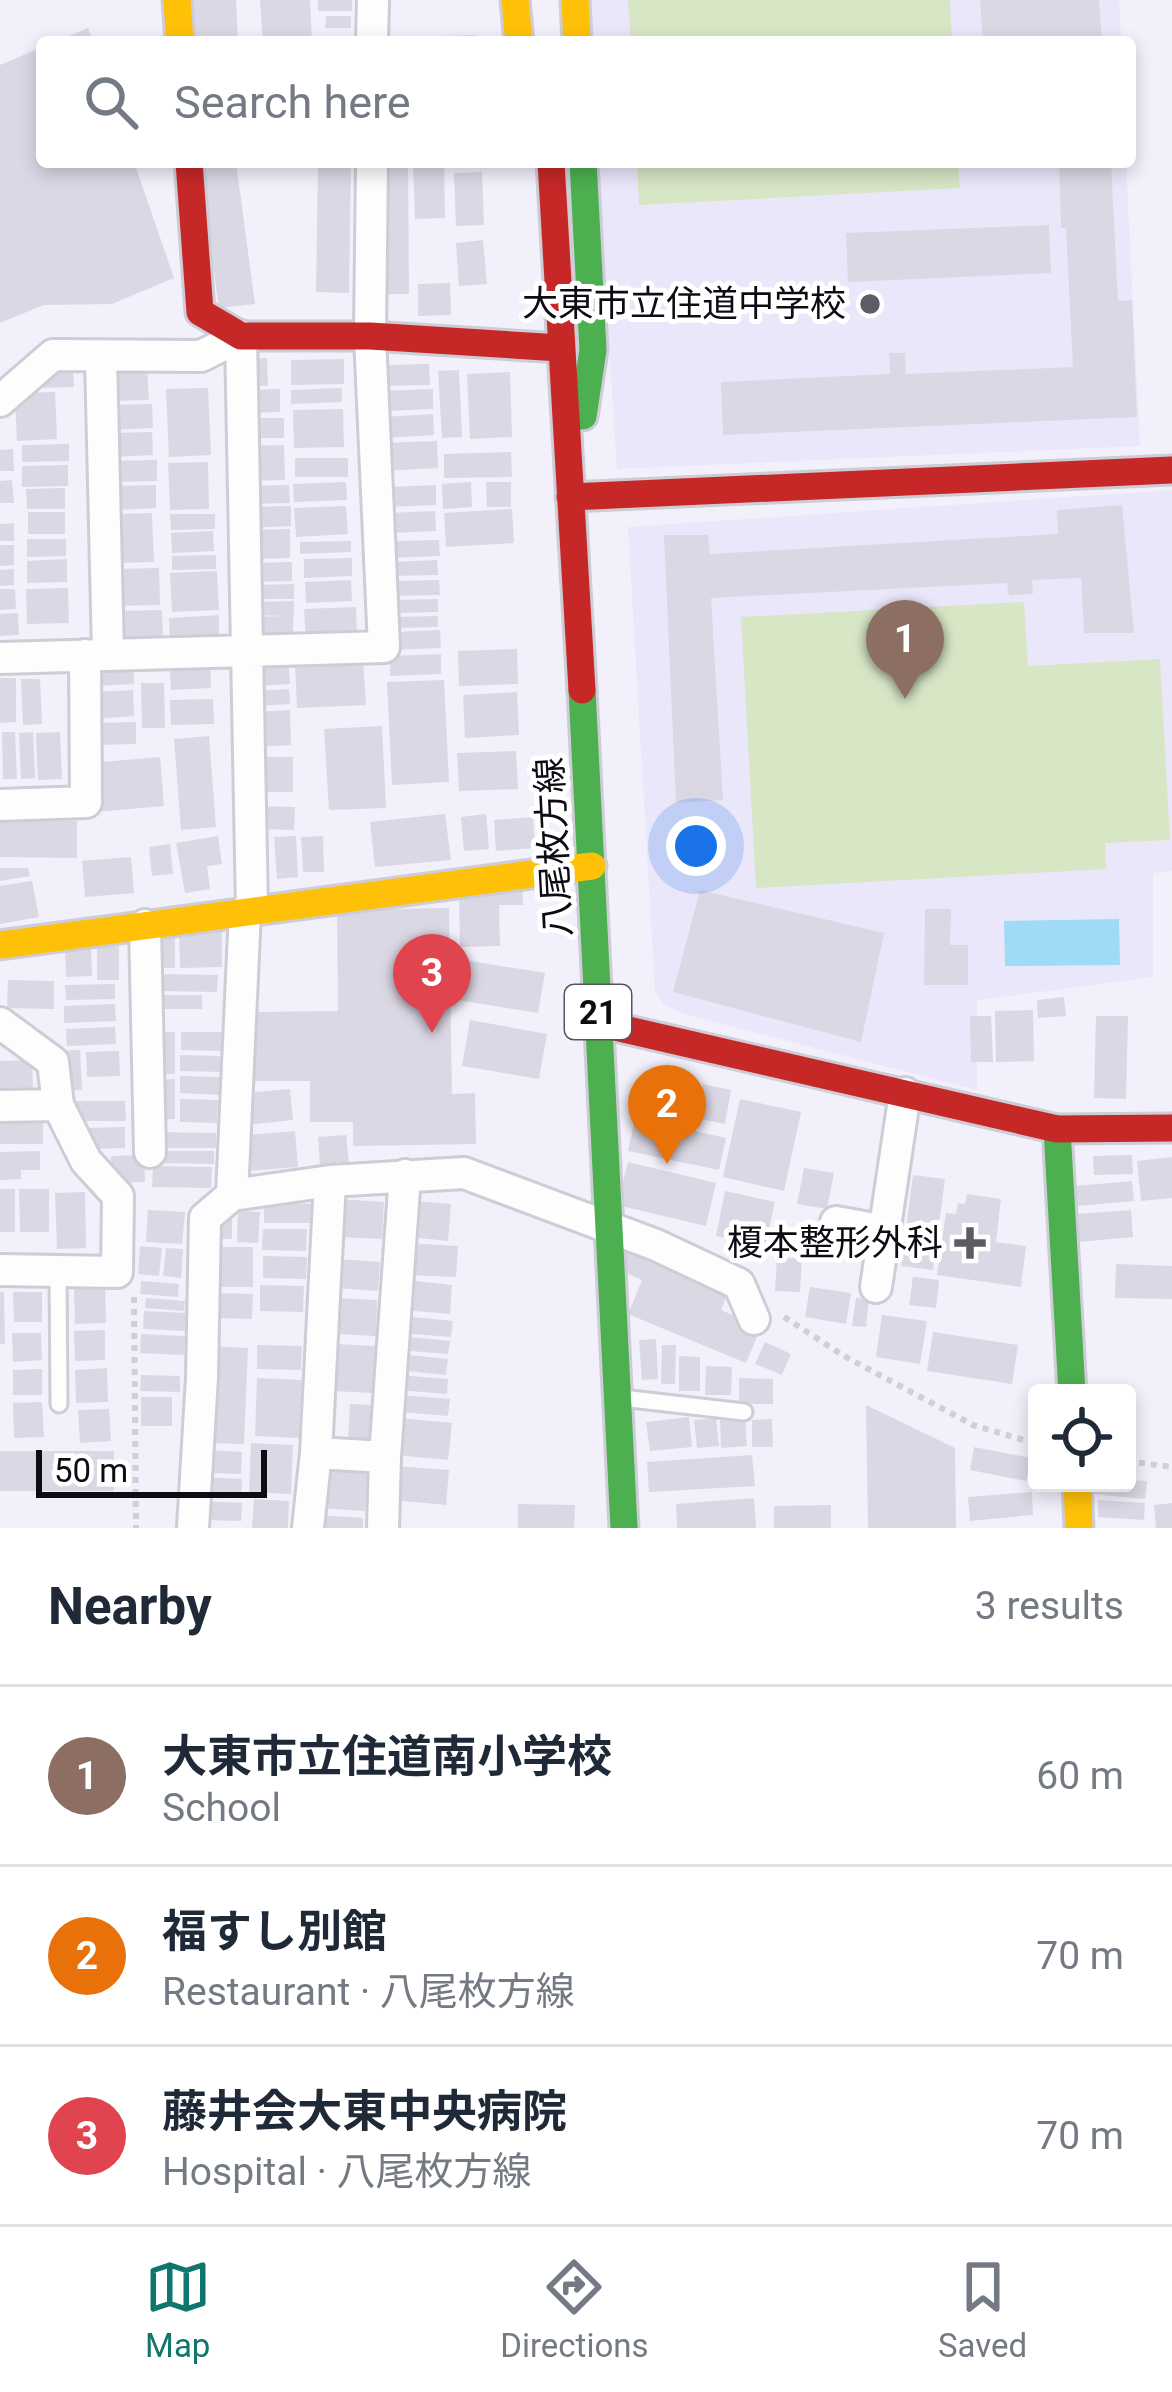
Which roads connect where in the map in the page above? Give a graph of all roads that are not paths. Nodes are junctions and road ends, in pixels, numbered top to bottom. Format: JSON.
{"nodes":[{"id":1,"x":177,"y":0,"type":"edge"},
{"id":2,"x":373,"y":0,"type":"edge"},
{"id":3,"x":515,"y":0,"type":"edge"},
{"id":4,"x":542,"y":0,"type":"edge"},
{"id":5,"x":574,"y":0,"type":"edge"},
{"id":6,"x":180,"y":36,"type":"edge"},
{"id":7,"x":373,"y":36,"type":"edge"},
{"id":8,"x":518,"y":36,"type":"edge"},
{"id":9,"x":544,"y":36,"type":"edge"},
{"id":10,"x":577,"y":36,"type":"edge"},
{"id":11,"x":189,"y":168,"type":"edge"},
{"id":12,"x":371,"y":168,"type":"edge"},
{"id":13,"x":541,"y":168,"type":"edge"},
{"id":14,"x":551,"y":168,"type":"edge"},
{"id":15,"x":583,"y":168,"type":"edge"},
{"id":16,"x":554,"y":221,"type":"junction"},
{"id":17,"x":241,"y":336,"type":"junction"},
{"id":18,"x":370,"y":336,"type":"junction"},
{"id":19,"x":560,"y":348,"type":"junction"},
{"id":20,"x":101,"y":356,"type":"junction"},
{"id":21,"x":0,"y":400,"type":"edge"},
{"id":22,"x":1172,"y":470,"type":"edge"},
{"id":23,"x":570,"y":497,"type":"junction"},
{"id":24,"x":246,"y":649,"type":"junction"},
{"id":25,"x":96,"y":654,"type":"junction"},
{"id":26,"x":0,"y":658,"type":"edge"},
{"id":27,"x":0,"y":805,"type":"edge"},
{"id":28,"x":592,"y":866,"type":"junction"},
{"id":29,"x":248,"y":910,"type":"junction"},
{"id":30,"x":145,"y":925,"type":"junction"},
{"id":31,"x":0,"y":945,"type":"edge"},
{"id":32,"x":0,"y":1023,"type":"edge"},
{"id":33,"x":598,"y":1023,"type":"junction"},
{"id":34,"x":905,"y":1093,"type":"junction"},
{"id":35,"x":58,"y":1105,"type":"junction"},
{"id":36,"x":0,"y":1106,"type":"edge"},
{"id":37,"x":1172,"y":1128,"type":"edge"},
{"id":38,"x":1057,"y":1129,"type":"junction"},
{"id":39,"x":150,"y":1152,"type":"dead end"},
{"id":40,"x":405,"y":1175,"type":"junction"},
{"id":41,"x":330,"y":1180,"type":"junction"},
{"id":42,"x":232,"y":1196,"type":"junction"},
{"id":43,"x":836,"y":1222,"type":"dead end"},
{"id":44,"x":608,"y":1229,"type":"junction"},
{"id":45,"x":885,"y":1231,"type":"junction"},
{"id":46,"x":0,"y":1270,"type":"edge"},
{"id":47,"x":58,"y":1271,"type":"junction"},
{"id":48,"x":876,"y":1287,"type":"dead end"},
{"id":49,"x":765,"y":1312,"type":"road end"},
{"id":50,"x":1071,"y":1384,"type":"edge"},
{"id":51,"x":617,"y":1397,"type":"junction"},
{"id":52,"x":59,"y":1404,"type":"dead end"},
{"id":53,"x":744,"y":1412,"type":"dead end"},
{"id":54,"x":316,"y":1453,"type":"junction"},
{"id":55,"x":386,"y":1457,"type":"junction"},
{"id":56,"x":1077,"y":1492,"type":"edge"},
{"id":57,"x":193,"y":1528,"type":"edge"},
{"id":58,"x":308,"y":1528,"type":"edge"},
{"id":59,"x":383,"y":1528,"type":"edge"},
{"id":60,"x":624,"y":1528,"type":"edge"},
{"id":61,"x":1079,"y":1528,"type":"edge"}],
"edges":[{"from":1,"to":6,"type":"street"},
{"from":2,"to":7,"type":"street"},
{"from":3,"to":8,"type":"street"},
{"from":4,"to":9,"type":"street"},
{"from":5,"to":10,"type":"street"},
{"from":11,"to":17,"type":"street"},
{"from":12,"to":18,"type":"street"},
{"from":13,"to":16,"type":"street"},
{"from":14,"to":16,"type":"street","name":"八尾枚方線","number":"21"},
{"from":15,"to":23,"type":"street"},
{"from":16,"to":19,"type":"street","name":"八尾枚方線","number":"21"},
{"from":17,"to":18,"type":"street"},
{"from":17,"to":20,"type":"street"},
{"from":17,"to":24,"type":"street"},
{"from":18,"to":19,"type":"street"},
{"from":18,"to":24,"type":"street"},
{"from":19,"to":23,"type":"street","name":"八尾枚方線","number":"21"},
{"from":20,"to":21,"type":"street"},
{"from":20,"to":25,"type":"street"},
{"from":22,"to":23,"type":"street"},
{"from":23,"to":28,"type":"street","name":"八尾枚方線","number":"21"},
{"from":24,"to":25,"type":"street"},
{"from":24,"to":29,"type":"street"},
{"from":25,"to":26,"type":"street"},
{"from":25,"to":27,"type":"street"},
{"from":28,"to":29,"type":"street"},
{"from":28,"to":33,"type":"street","name":"八尾枚方線","number":"21"},
{"from":29,"to":30,"type":"street"},
{"from":29,"to":42,"type":"street"},
{"from":30,"to":31,"type":"street"},
{"from":30,"to":39,"type":"street"},
{"from":32,"to":35,"type":"street"},
{"from":33,"to":34,"type":"street"},
{"from":33,"to":44,"type":"street","name":"八尾枚方線","number":"21"},
{"from":34,"to":38,"type":"street"},
{"from":34,"to":45,"type":"street"},
{"from":35,"to":36,"type":"street"},
{"from":35,"to":47,"type":"street"},
{"from":37,"to":38,"type":"street"},
{"from":38,"to":50,"type":"street"},
{"from":40,"to":41,"type":"street"},
{"from":40,"to":44,"type":"street"},
{"from":40,"to":55,"type":"street"},
{"from":41,"to":42,"type":"street"},
{"from":41,"to":54,"type":"street"},
{"from":42,"to":57,"type":"street"},
{"from":43,"to":45,"type":"street"},
{"from":44,"to":49,"type":"street"},
{"from":44,"to":51,"type":"street","name":"八尾枚方線","number":"21"},
{"from":45,"to":48,"type":"street"},
{"from":46,"to":47,"type":"street"},
{"from":47,"to":52,"type":"lane"},
{"from":51,"to":53,"type":"lane"},
{"from":51,"to":60,"type":"street","name":"八尾枚方線","number":"21"},
{"from":54,"to":55,"type":"street"},
{"from":54,"to":58,"type":"street"},
{"from":55,"to":59,"type":"street"},
{"from":56,"to":61,"type":"street"}]}
